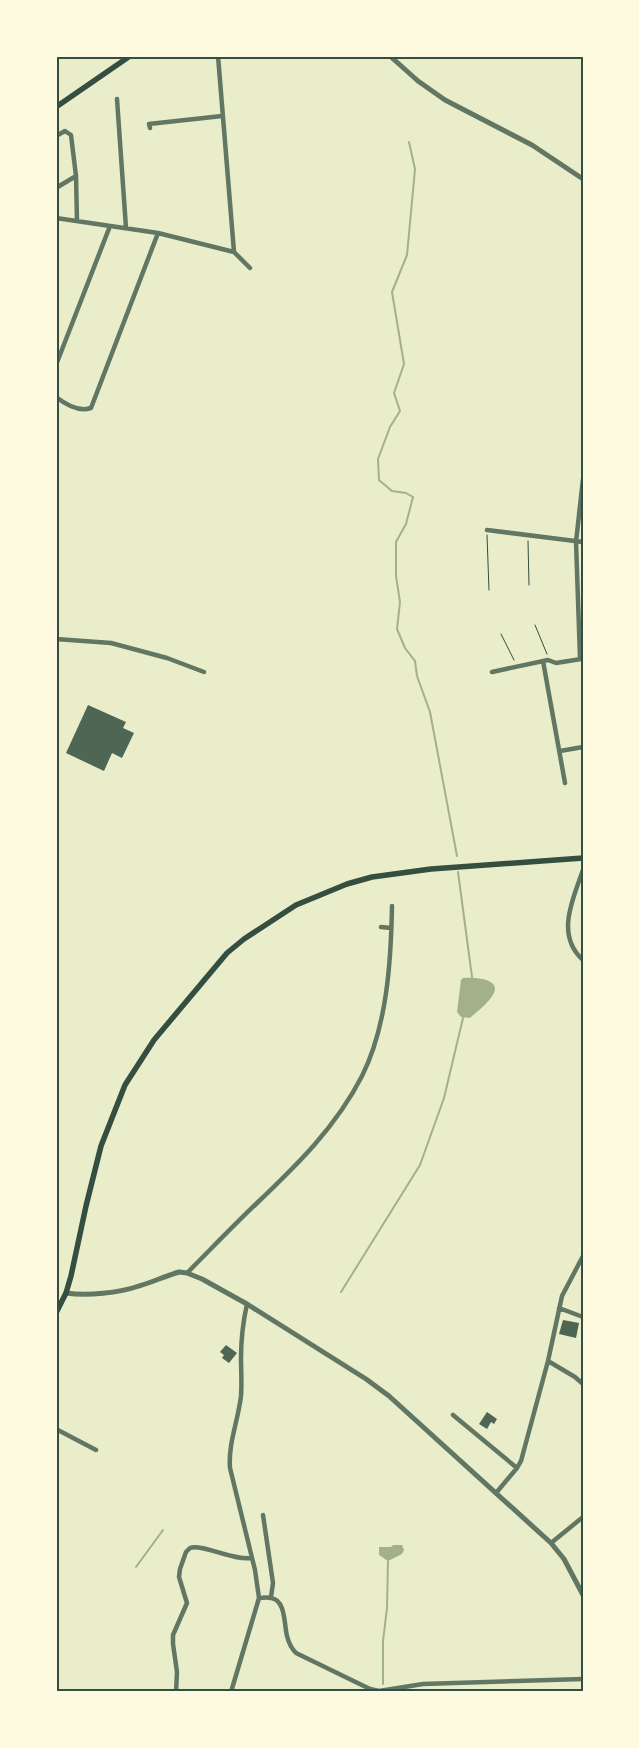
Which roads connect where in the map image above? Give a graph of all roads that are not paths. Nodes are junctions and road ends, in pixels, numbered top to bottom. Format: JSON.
{"nodes":[{"id":1,"x":130,"y":56,"type":"edge"},
{"id":2,"x":218,"y":56,"type":"edge"},
{"id":3,"x":390,"y":56,"type":"edge"},
{"id":4,"x":117,"y":99,"type":"dead end"},
{"id":5,"x":56,"y":107,"type":"edge"},
{"id":6,"x":222,"y":116,"type":"junction"},
{"id":7,"x":150,"y":128,"type":"dead end"},
{"id":8,"x":56,"y":136,"type":"edge"},
{"id":9,"x":76,"y":176,"type":"junction"},
{"id":10,"x":583,"y":179,"type":"edge"},
{"id":11,"x":56,"y":188,"type":"edge"},
{"id":12,"x":56,"y":218,"type":"edge"},
{"id":13,"x":77,"y":221,"type":"junction"},
{"id":14,"x":110,"y":226,"type":"junction"},
{"id":15,"x":126,"y":228,"type":"junction"},
{"id":16,"x":158,"y":233,"type":"junction"},
{"id":17,"x":234,"y":252,"type":"junction"},
{"id":18,"x":250,"y":268,"type":"dead end"},
{"id":19,"x":56,"y":365,"type":"edge"},
{"id":20,"x":56,"y":397,"type":"edge"},
{"id":21,"x":583,"y":478,"type":"edge"},
{"id":22,"x":486,"y":530,"type":"road end"},
{"id":23,"x":576,"y":542,"type":"junction"},
{"id":24,"x":583,"y":542,"type":"edge"},
{"id":25,"x":56,"y":639,"type":"edge"},
{"id":26,"x":581,"y":659,"type":"edge"},
{"id":27,"x":546,"y":660,"type":"junction"},
{"id":28,"x":204,"y":672,"type":"dead end"},
{"id":29,"x":492,"y":672,"type":"dead end"},
{"id":30,"x":583,"y":747,"type":"edge"},
{"id":31,"x":560,"y":751,"type":"junction"},
{"id":32,"x":565,"y":783,"type":"dead end"},
{"id":33,"x":583,"y":858,"type":"edge"},
{"id":34,"x":583,"y":870,"type":"edge"},
{"id":35,"x":392,"y":906,"type":"dead end"},
{"id":36,"x":381,"y":927,"type":"dead end"},
{"id":37,"x":391,"y":928,"type":"junction"},
{"id":38,"x":583,"y":960,"type":"edge"},
{"id":39,"x":583,"y":1256,"type":"edge"},
{"id":40,"x":187,"y":1273,"type":"junction"},
{"id":41,"x":66,"y":1293,"type":"junction"},
{"id":42,"x":247,"y":1304,"type":"junction"},
{"id":43,"x":559,"y":1308,"type":"junction"},
{"id":44,"x":56,"y":1313,"type":"edge"},
{"id":45,"x":583,"y":1317,"type":"edge"},
{"id":46,"x":548,"y":1360,"type":"junction"},
{"id":47,"x":583,"y":1384,"type":"edge"},
{"id":48,"x":453,"y":1415,"type":"dead end"},
{"id":49,"x":56,"y":1429,"type":"edge"},
{"id":50,"x":96,"y":1450,"type":"dead end"},
{"id":51,"x":517,"y":1468,"type":"junction"},
{"id":52,"x":496,"y":1493,"type":"junction"},
{"id":53,"x":263,"y":1515,"type":"dead end"},
{"id":54,"x":583,"y":1517,"type":"edge"},
{"id":55,"x":551,"y":1543,"type":"junction"},
{"id":56,"x":252,"y":1558,"type":"junction"},
{"id":57,"x":583,"y":1595,"type":"edge"},
{"id":58,"x":259,"y":1598,"type":"junction"},
{"id":59,"x":271,"y":1598,"type":"junction"},
{"id":60,"x":583,"y":1679,"type":"edge"},
{"id":61,"x":176,"y":1692,"type":"edge"},
{"id":62,"x":231,"y":1692,"type":"edge"}],
"edges":[{"from":1,"to":5,"type":"main road"},
{"from":2,"to":6,"type":"street"},
{"from":3,"to":10,"type":"street"},
{"from":4,"to":15,"type":"street"},
{"from":6,"to":7,"type":"street"},
{"from":6,"to":17,"type":"street"},
{"from":8,"to":9,"type":"street"},
{"from":9,"to":11,"type":"street"},
{"from":9,"to":13,"type":"street"},
{"from":12,"to":13,"type":"street"},
{"from":13,"to":14,"type":"street"},
{"from":14,"to":15,"type":"street"},
{"from":14,"to":19,"type":"street"},
{"from":15,"to":16,"type":"street"},
{"from":16,"to":17,"type":"street"},
{"from":16,"to":20,"type":"street"},
{"from":17,"to":18,"type":"street"},
{"from":21,"to":23,"type":"street"},
{"from":22,"to":23,"type":"street"},
{"from":23,"to":24,"type":"street"},
{"from":23,"to":26,"type":"street"},
{"from":25,"to":28,"type":"street"},
{"from":26,"to":27,"type":"street"},
{"from":27,"to":29,"type":"street"},
{"from":27,"to":31,"type":"street"},
{"from":30,"to":31,"type":"street"},
{"from":31,"to":32,"type":"street"},
{"from":33,"to":41,"type":"main road"},
{"from":34,"to":38,"type":"street"},
{"from":35,"to":37,"type":"street"},
{"from":36,"to":37,"type":"street"},
{"from":37,"to":40,"type":"street"},
{"from":39,"to":43,"type":"street"},
{"from":40,"to":41,"type":"street"},
{"from":40,"to":42,"type":"street"},
{"from":41,"to":44,"type":"main road"},
{"from":42,"to":52,"type":"street"},
{"from":42,"to":56,"type":"street"},
{"from":43,"to":45,"type":"street"},
{"from":43,"to":46,"type":"street"},
{"from":46,"to":47,"type":"street"},
{"from":46,"to":51,"type":"street"},
{"from":48,"to":51,"type":"street"},
{"from":49,"to":50,"type":"street"},
{"from":51,"to":52,"type":"street"},
{"from":52,"to":55,"type":"street"},
{"from":53,"to":59,"type":"street"},
{"from":54,"to":55,"type":"street"},
{"from":55,"to":57,"type":"street"},
{"from":56,"to":58,"type":"street"},
{"from":56,"to":61,"type":"street"},
{"from":58,"to":59,"type":"street"},
{"from":58,"to":62,"type":"street"},
{"from":59,"to":60,"type":"street"}]}
